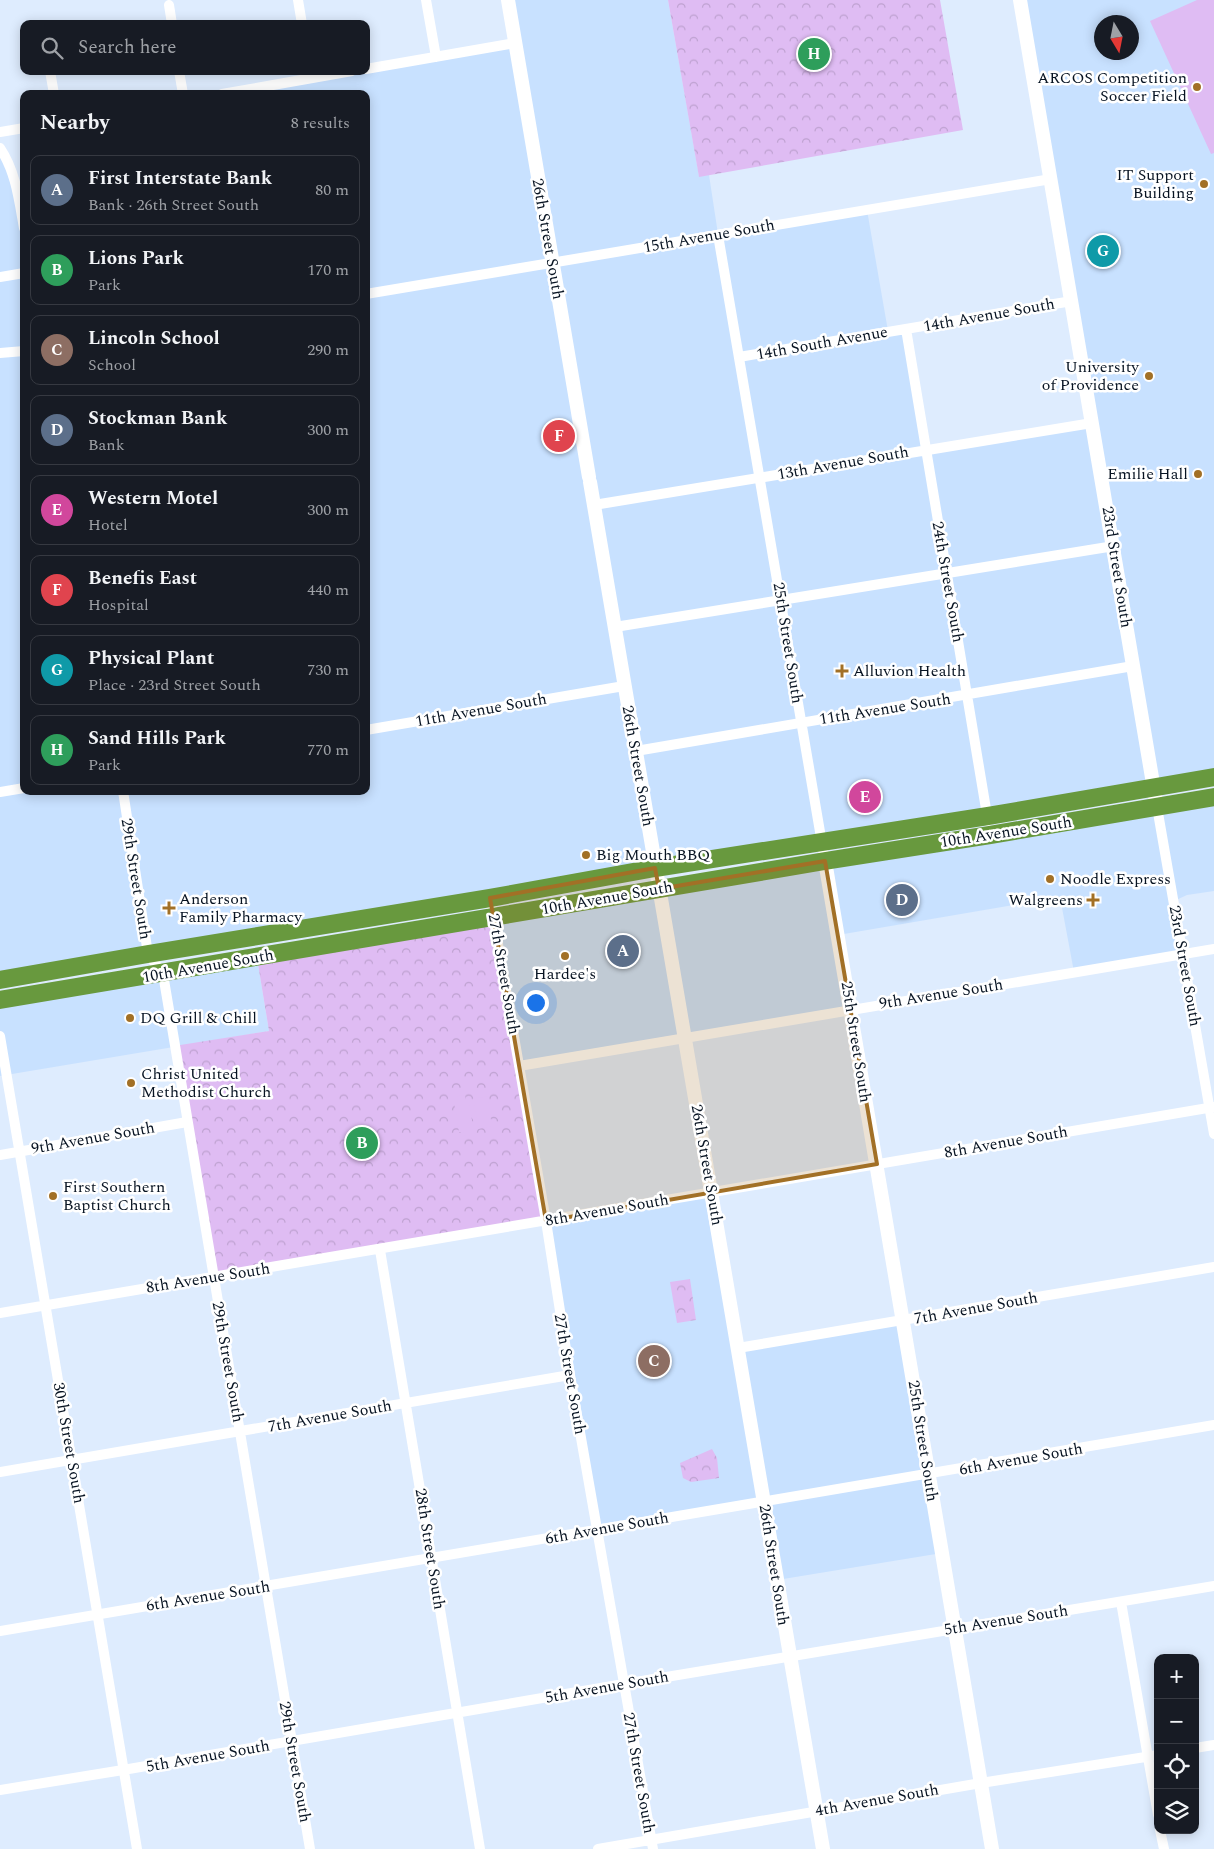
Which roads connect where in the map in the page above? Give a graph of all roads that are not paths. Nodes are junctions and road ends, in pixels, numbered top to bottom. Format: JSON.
{"nodes":[{"id":1,"x":298,"y":0,"type":"edge"},
{"id":2,"x":426,"y":0,"type":"edge"},
{"id":3,"x":508,"y":0,"type":"edge"},
{"id":4,"x":1020,"y":0,"type":"edge"},
{"id":5,"x":169,"y":6,"type":"dead end"},
{"id":6,"x":171,"y":20,"type":"edge"},
{"id":7,"x":301,"y":20,"type":"edge"},
{"id":8,"x":515,"y":43,"type":"junction"},
{"id":9,"x":436,"y":57,"type":"junction"},
{"id":10,"x":370,"y":68,"type":"edge"},
{"id":11,"x":51,"y":75,"type":"edge"},
{"id":12,"x":180,"y":75,"type":"edge"},
{"id":13,"x":311,"y":75,"type":"edge"},
{"id":14,"x":53,"y":90,"type":"edge"},
{"id":15,"x":181,"y":90,"type":"edge"},
{"id":16,"x":241,"y":90,"type":"edge"},
{"id":17,"x":20,"y":129,"type":"edge"},
{"id":18,"x":0,"y":132,"type":"edge"},
{"id":19,"x":0,"y":148,"type":"edge"},
{"id":20,"x":1051,"y":179,"type":"junction"},
{"id":21,"x":20,"y":207,"type":"edge"},
{"id":22,"x":718,"y":235,"type":"junction"},
{"id":23,"x":552,"y":262,"type":"junction"},
{"id":24,"x":20,"y":274,"type":"edge"},
{"id":25,"x":0,"y":277,"type":"edge"},
{"id":26,"x":370,"y":293,"type":"edge"},
{"id":27,"x":1072,"y":301,"type":"junction"},
{"id":28,"x":906,"y":329,"type":"junction"},
{"id":29,"x":20,"y":351,"type":"edge"},
{"id":30,"x":0,"y":353,"type":"edge"},
{"id":31,"x":739,"y":357,"type":"junction"},
{"id":32,"x":1092,"y":423,"type":"junction"},
{"id":33,"x":926,"y":449,"type":"junction"},
{"id":34,"x":759,"y":478,"type":"junction"},
{"id":35,"x":594,"y":505,"type":"junction"},
{"id":36,"x":1114,"y":546,"type":"junction"},
{"id":37,"x":946,"y":572,"type":"junction"},
{"id":38,"x":781,"y":599,"type":"junction"},
{"id":39,"x":615,"y":627,"type":"junction"},
{"id":40,"x":1133,"y":666,"type":"junction"},
{"id":41,"x":624,"y":686,"type":"junction"},
{"id":42,"x":967,"y":695,"type":"junction"},
{"id":43,"x":801,"y":723,"type":"junction"},
{"id":44,"x":370,"y":729,"type":"edge"},
{"id":45,"x":636,"y":751,"type":"junction"},
{"id":46,"x":1214,"y":777,"type":"edge"},
{"id":47,"x":1154,"y":787,"type":"junction"},
{"id":48,"x":20,"y":789,"type":"edge"},
{"id":49,"x":0,"y":792,"type":"edge"},
{"id":50,"x":124,"y":795,"type":"edge"},
{"id":51,"x":1214,"y":797,"type":"edge"},
{"id":52,"x":1157,"y":807,"type":"junction"},
{"id":53,"x":988,"y":816,"type":"junction"},
{"id":54,"x":990,"y":835,"type":"junction"},
{"id":55,"x":821,"y":842,"type":"junction"},
{"id":56,"x":825,"y":861,"type":"junction"},
{"id":57,"x":655,"y":868,"type":"junction"},
{"id":58,"x":659,"y":889,"type":"junction"},
{"id":59,"x":490,"y":898,"type":"junction"},
{"id":60,"x":494,"y":917,"type":"junction"},
{"id":61,"x":1214,"y":949,"type":"edge"},
{"id":62,"x":148,"y":954,"type":"junction"},
{"id":63,"x":1183,"y":954,"type":"junction"},
{"id":64,"x":163,"y":974,"type":"junction"},
{"id":65,"x":0,"y":980,"type":"edge"},
{"id":66,"x":0,"y":1000,"type":"edge"},
{"id":67,"x":851,"y":1010,"type":"junction"},
{"id":68,"x":0,"y":1036,"type":"edge"},
{"id":69,"x":685,"y":1038,"type":"junction"},
{"id":70,"x":519,"y":1066,"type":"junction"},
{"id":71,"x":1212,"y":1108,"type":"edge"},
{"id":72,"x":187,"y":1122,"type":"junction"},
{"id":73,"x":1214,"y":1134,"type":"edge"},
{"id":74,"x":19,"y":1152,"type":"junction"},
{"id":75,"x":0,"y":1155,"type":"edge"},
{"id":76,"x":877,"y":1164,"type":"junction"},
{"id":77,"x":712,"y":1192,"type":"junction"},
{"id":78,"x":546,"y":1221,"type":"junction"},
{"id":79,"x":380,"y":1250,"type":"junction"},
{"id":80,"x":1214,"y":1267,"type":"edge"},
{"id":81,"x":214,"y":1277,"type":"junction"},
{"id":82,"x":45,"y":1305,"type":"junction"},
{"id":83,"x":0,"y":1313,"type":"edge"},
{"id":84,"x":903,"y":1321,"type":"junction"},
{"id":85,"x":738,"y":1348,"type":"junction"},
{"id":86,"x":570,"y":1375,"type":"junction"},
{"id":87,"x":405,"y":1403,"type":"junction"},
{"id":88,"x":1214,"y":1425,"type":"edge"},
{"id":89,"x":240,"y":1433,"type":"junction"},
{"id":90,"x":72,"y":1460,"type":"junction"},
{"id":91,"x":0,"y":1472,"type":"edge"},
{"id":92,"x":929,"y":1475,"type":"junction"},
{"id":93,"x":764,"y":1502,"type":"junction"},
{"id":94,"x":597,"y":1530,"type":"junction"},
{"id":95,"x":432,"y":1558,"type":"junction"},
{"id":96,"x":265,"y":1586,"type":"junction"},
{"id":97,"x":1214,"y":1586,"type":"edge"},
{"id":98,"x":1121,"y":1602,"type":"junction"},
{"id":99,"x":97,"y":1614,"type":"junction"},
{"id":100,"x":954,"y":1628,"type":"junction"},
{"id":101,"x":0,"y":1631,"type":"edge"},
{"id":102,"x":790,"y":1657,"type":"junction"},
{"id":103,"x":624,"y":1684,"type":"junction"},
{"id":104,"x":457,"y":1713,"type":"junction"},
{"id":105,"x":292,"y":1742,"type":"junction"},
{"id":106,"x":1214,"y":1745,"type":"edge"},
{"id":107,"x":1199,"y":1747,"type":"edge"},
{"id":108,"x":1153,"y":1756,"type":"edge"},
{"id":109,"x":123,"y":1770,"type":"junction"},
{"id":110,"x":981,"y":1782,"type":"junction"},
{"id":111,"x":1156,"y":1789,"type":"edge"},
{"id":112,"x":0,"y":1790,"type":"edge"},
{"id":113,"x":816,"y":1811,"type":"junction"},
{"id":114,"x":1161,"y":1834,"type":"edge"},
{"id":115,"x":652,"y":1845,"type":"edge"},
{"id":116,"x":137,"y":1849,"type":"edge"},
{"id":117,"x":310,"y":1849,"type":"edge"},
{"id":118,"x":480,"y":1849,"type":"edge"},
{"id":119,"x":598,"y":1849,"type":"edge"},
{"id":120,"x":822,"y":1849,"type":"edge"},
{"id":121,"x":992,"y":1849,"type":"edge"},
{"id":122,"x":1164,"y":1849,"type":"edge"}],
"edges":[{"from":1,"to":7,"type":"street"},
{"from":2,"to":9,"type":"street"},
{"from":3,"to":8,"type":"street","name":"26th Street South"},
{"from":4,"to":20,"type":"street","name":"23rd Street South"},
{"from":5,"to":6,"type":"street"},
{"from":8,"to":9,"type":"street"},
{"from":8,"to":23,"type":"street","name":"26th Street South"},
{"from":9,"to":10,"type":"street"},
{"from":11,"to":14,"type":"street"},
{"from":12,"to":15,"type":"street"},
{"from":13,"to":16,"type":"street"},
{"from":17,"to":18,"type":"street"},
{"from":19,"to":21,"type":"street"},
{"from":20,"to":22,"type":"street","name":"15th Avenue South"},
{"from":20,"to":27,"type":"street","name":"23rd Street South"},
{"from":22,"to":23,"type":"street","name":"15th Avenue South"},
{"from":22,"to":31,"type":"street","name":"25th Street South"},
{"from":23,"to":26,"type":"street","name":"15th Avenue South"},
{"from":23,"to":35,"type":"street","name":"26th Street South"},
{"from":24,"to":25,"type":"street"},
{"from":27,"to":28,"type":"street","name":"14th Avenue South"},
{"from":27,"to":32,"type":"street","name":"23rd Street South"},
{"from":28,"to":31,"type":"street","name":"14th South Avenue"},
{"from":28,"to":33,"type":"street","name":"24th Street South"},
{"from":29,"to":30,"type":"street"},
{"from":31,"to":34,"type":"street","name":"25th Street South"},
{"from":32,"to":33,"type":"street","name":"13th Avenue South"},
{"from":32,"to":36,"type":"street","name":"23rd Street South"},
{"from":33,"to":34,"type":"street","name":"13th Avenue South"},
{"from":33,"to":37,"type":"street","name":"24th Street South"},
{"from":34,"to":35,"type":"street","name":"13th Avenue South"},
{"from":34,"to":38,"type":"street","name":"25th Street South"},
{"from":35,"to":39,"type":"street","name":"26th Street South"},
{"from":36,"to":37,"type":"street"},
{"from":36,"to":40,"type":"street","name":"23rd Street South"},
{"from":37,"to":38,"type":"street"},
{"from":37,"to":42,"type":"street","name":"24th Street South"},
{"from":38,"to":39,"type":"street"},
{"from":38,"to":43,"type":"street","name":"25th Street South"},
{"from":39,"to":41,"type":"street","name":"26th Street South"},
{"from":40,"to":42,"type":"street","name":"11th Avenue South"},
{"from":40,"to":47,"type":"street","name":"23rd Street South"},
{"from":41,"to":44,"type":"street","name":"11th Avenue South"},
{"from":41,"to":45,"type":"street","name":"26th Street South"},
{"from":42,"to":43,"type":"street","name":"11th Avenue South"},
{"from":42,"to":53,"type":"street","name":"24th Street South"},
{"from":43,"to":45,"type":"street","name":"11th Avenue South"},
{"from":43,"to":55,"type":"street","name":"25th Street South"},
{"from":45,"to":57,"type":"street","name":"26th Street South"},
{"from":46,"to":47,"type":"highway","name":"10th Avenue South"},
{"from":47,"to":52,"type":"street","name":"23rd Street South"},
{"from":47,"to":53,"type":"highway","name":"10th Avenue South"},
{"from":48,"to":49,"type":"street"},
{"from":50,"to":62,"type":"street","name":"29th Street South"},
{"from":51,"to":52,"type":"highway","name":"10th Avenue South"},
{"from":52,"to":54,"type":"highway","name":"10th Avenue South"},
{"from":52,"to":63,"type":"street","name":"23rd Street South"},
{"from":53,"to":54,"type":"street","name":"24th Street South"},
{"from":53,"to":55,"type":"highway","name":"10th Avenue South"},
{"from":54,"to":56,"type":"highway","name":"10th Avenue South"},
{"from":55,"to":56,"type":"street","name":"25th Street South"},
{"from":55,"to":57,"type":"highway","name":"10th Avenue South"},
{"from":56,"to":58,"type":"highway","name":"10th Avenue South"},
{"from":56,"to":67,"type":"street","name":"25th Street South"},
{"from":57,"to":58,"type":"street","name":"26th Street South"},
{"from":57,"to":59,"type":"highway","name":"10th Avenue South"},
{"from":58,"to":60,"type":"highway","name":"10th Avenue South"},
{"from":58,"to":69,"type":"street","name":"26th Street South"},
{"from":59,"to":60,"type":"street","name":"27th Street South"},
{"from":59,"to":62,"type":"highway","name":"10th Avenue South"},
{"from":60,"to":64,"type":"highway","name":"10th Avenue South"},
{"from":60,"to":70,"type":"street","name":"27th Street South"},
{"from":61,"to":63,"type":"street","name":"9th Avenue South"},
{"from":62,"to":64,"type":"street","name":"29th Street South"},
{"from":62,"to":65,"type":"highway","name":"10th Avenue South"},
{"from":63,"to":67,"type":"street","name":"9th Avenue South"},
{"from":63,"to":71,"type":"street","name":"23rd Street South"},
{"from":64,"to":66,"type":"highway","name":"10th Avenue South"},
{"from":64,"to":72,"type":"street","name":"29th Street South"},
{"from":67,"to":69,"type":"street","name":"9th Avenue South"},
{"from":67,"to":76,"type":"street","name":"25th Street South"},
{"from":68,"to":74,"type":"street","name":"30th Street South"},
{"from":69,"to":70,"type":"street","name":"9th Avenue South"},
{"from":69,"to":77,"type":"street","name":"26th Street South"},
{"from":70,"to":78,"type":"street","name":"27th Street South"},
{"from":71,"to":73,"type":"street","name":"23rd Street South"},
{"from":71,"to":76,"type":"street","name":"8th Avenue South"},
{"from":72,"to":74,"type":"street","name":"9th Avenue South"},
{"from":72,"to":81,"type":"street","name":"29th Street South"},
{"from":74,"to":75,"type":"street","name":"9th Avenue South"},
{"from":74,"to":82,"type":"street","name":"30th Street South"},
{"from":76,"to":77,"type":"street","name":"8th Avenue South"},
{"from":76,"to":84,"type":"street","name":"25th Street South"},
{"from":77,"to":78,"type":"street","name":"8th Avenue South"},
{"from":77,"to":85,"type":"street","name":"26th Street South"},
{"from":78,"to":79,"type":"street","name":"8th Avenue South"},
{"from":78,"to":86,"type":"street","name":"27th Street South"},
{"from":79,"to":81,"type":"street","name":"8th Avenue South"},
{"from":79,"to":87,"type":"street","name":"28th Street South"},
{"from":80,"to":84,"type":"street","name":"7th Avenue South"},
{"from":81,"to":82,"type":"street","name":"8th Avenue South"},
{"from":81,"to":89,"type":"street","name":"29th Street South"},
{"from":82,"to":83,"type":"street","name":"8th Avenue South"},
{"from":82,"to":90,"type":"street","name":"30th Street South"},
{"from":84,"to":85,"type":"street","name":"7th Avenue South"},
{"from":84,"to":92,"type":"street","name":"25th Street South"},
{"from":85,"to":93,"type":"street","name":"26th Street South"},
{"from":86,"to":87,"type":"street","name":"7th Avenue South"},
{"from":86,"to":94,"type":"street","name":"27th Street South"},
{"from":87,"to":89,"type":"street","name":"7th Avenue South"},
{"from":87,"to":95,"type":"street","name":"28th Street South"},
{"from":88,"to":92,"type":"street","name":"6th Avenue South"},
{"from":89,"to":90,"type":"street","name":"7th Avenue South"},
{"from":89,"to":96,"type":"street","name":"29th Street South"},
{"from":90,"to":91,"type":"street","name":"7th Avenue South"},
{"from":90,"to":99,"type":"street","name":"30th Street South"},
{"from":92,"to":93,"type":"street","name":"6th Avenue South"},
{"from":92,"to":100,"type":"street","name":"25th Street South"},
{"from":93,"to":94,"type":"street","name":"6th Avenue South"},
{"from":93,"to":102,"type":"street","name":"26th Street South"},
{"from":94,"to":95,"type":"street","name":"6th Avenue South"},
{"from":94,"to":103,"type":"street","name":"27th Street South"},
{"from":95,"to":96,"type":"street","name":"6th Avenue South"},
{"from":95,"to":104,"type":"street","name":"28th Street South"},
{"from":96,"to":99,"type":"street","name":"6th Avenue South"},
{"from":96,"to":105,"type":"street","name":"29th Street South"},
{"from":97,"to":98,"type":"street","name":"5th Avenue South"},
{"from":98,"to":100,"type":"street","name":"5th Avenue South"},
{"from":98,"to":108,"type":"street"},
{"from":99,"to":101,"type":"street","name":"6th Avenue South"},
{"from":99,"to":109,"type":"street","name":"30th Street South"},
{"from":100,"to":102,"type":"street","name":"5th Avenue South"},
{"from":100,"to":110,"type":"street","name":"25th Street South"},
{"from":102,"to":103,"type":"street","name":"5th Avenue South"},
{"from":102,"to":113,"type":"street","name":"26th Street South"},
{"from":103,"to":104,"type":"street","name":"5th Avenue South"},
{"from":103,"to":115,"type":"street","name":"27th Street South"},
{"from":104,"to":105,"type":"street","name":"5th Avenue South"},
{"from":104,"to":118,"type":"street","name":"28th Street South"},
{"from":105,"to":109,"type":"street","name":"5th Avenue South"},
{"from":105,"to":117,"type":"street","name":"29th Street South"},
{"from":106,"to":107,"type":"street"},
{"from":108,"to":110,"type":"street","name":"4th Avenue South"},
{"from":108,"to":111,"type":"street"},
{"from":109,"to":112,"type":"street","name":"5th Avenue South"},
{"from":109,"to":116,"type":"street","name":"30th Street South"},
{"from":110,"to":113,"type":"street","name":"4th Avenue South"},
{"from":110,"to":121,"type":"street","name":"25th Street South"},
{"from":113,"to":115,"type":"street","name":"4th Avenue South"},
{"from":113,"to":120,"type":"street","name":"26th Street South"},
{"from":114,"to":122,"type":"street"},
{"from":115,"to":119,"type":"street","name":"4th Avenue South"}]}
